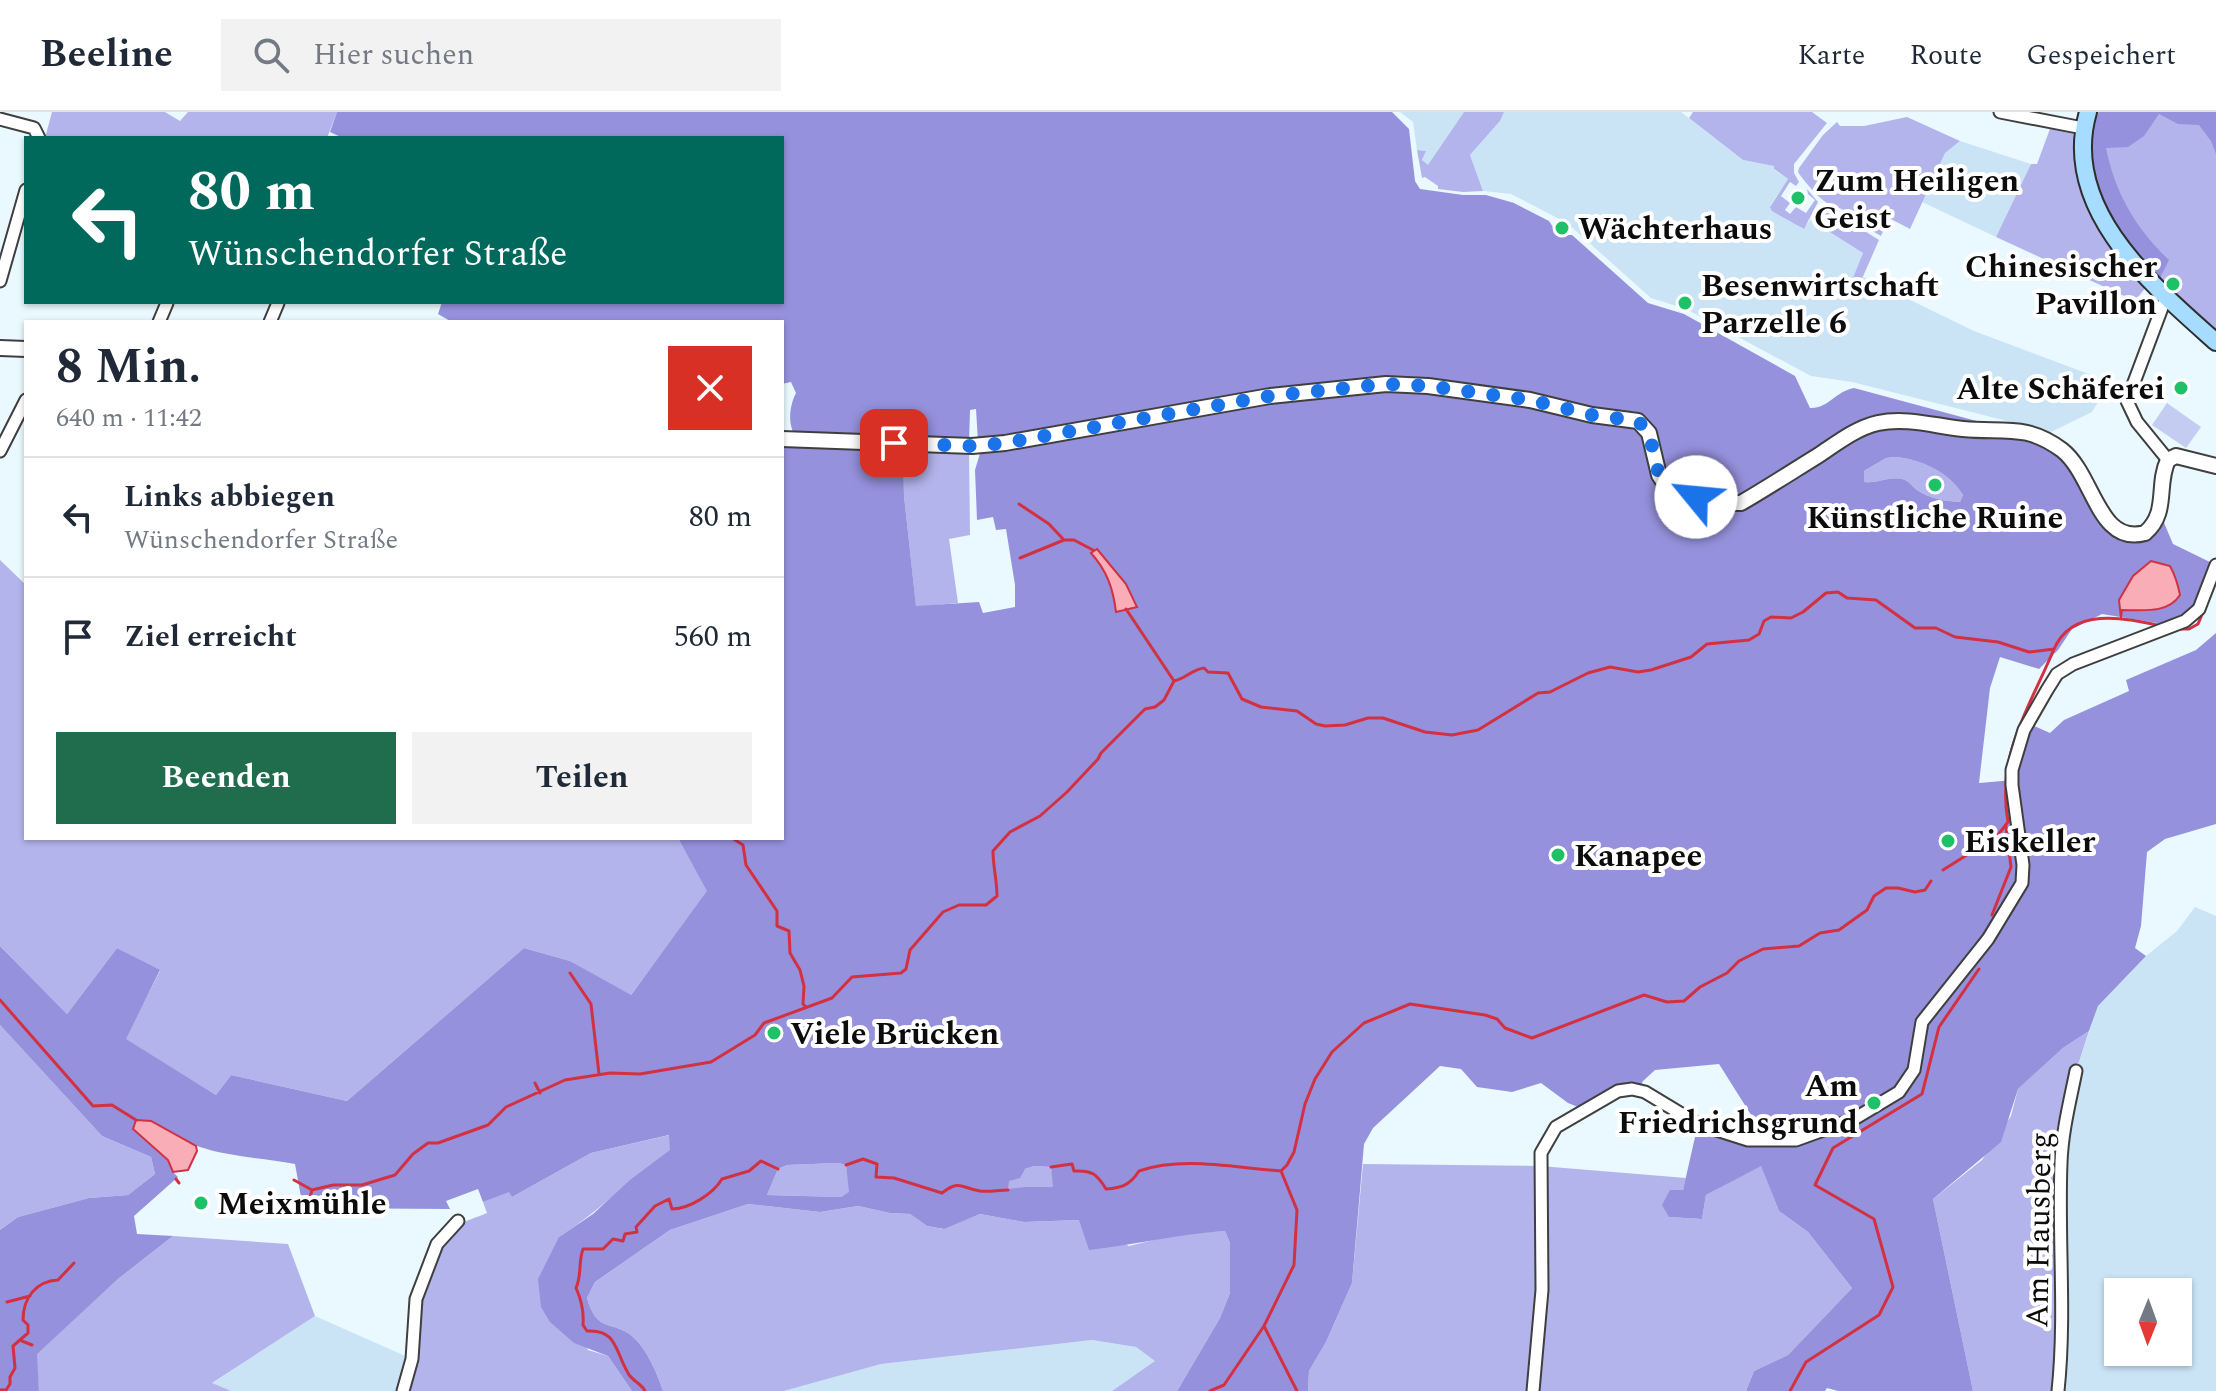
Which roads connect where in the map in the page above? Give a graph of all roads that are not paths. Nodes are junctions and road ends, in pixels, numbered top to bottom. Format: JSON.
{"nodes":[{"id":1,"x":2000,"y":112,"type":"edge"},
{"id":2,"x":0,"y":119,"type":"edge"},
{"id":3,"x":2085,"y":120,"type":"edge"},
{"id":4,"x":38,"y":136,"type":"edge"},
{"id":5,"x":24,"y":196,"type":"edge"},
{"id":6,"x":2,"y":257,"type":"edge"},
{"id":7,"x":0,"y":281,"type":"edge"},
{"id":8,"x":2166,"y":297,"type":"junction"},
{"id":9,"x":2216,"y":342,"type":"edge"},
{"id":10,"x":0,"y":348,"type":"edge"},
{"id":11,"x":24,"y":349,"type":"edge"},
{"id":12,"x":24,"y":404,"type":"edge"},
{"id":13,"x":784,"y":439,"type":"edge"},
{"id":14,"x":0,"y":451,"type":"edge"},
{"id":15,"x":2168,"y":460,"type":"junction"},
{"id":16,"x":2216,"y":466,"type":"edge"},
{"id":17,"x":2216,"y":565,"type":"edge"},
{"id":18,"x":2076,"y":1071,"type":"dead end"},
{"id":19,"x":458,"y":1221,"type":"dead end"},
{"id":20,"x":403,"y":1391,"type":"edge"},
{"id":21,"x":1533,"y":1391,"type":"edge"},
{"id":22,"x":2058,"y":1391,"type":"edge"}],
"edges":[{"from":1,"to":3,"type":"street"},
{"from":2,"to":4,"type":"street"},
{"from":3,"to":8,"type":"main road"},
{"from":5,"to":6,"type":"street"},
{"from":6,"to":7,"type":"street"},
{"from":8,"to":9,"type":"main road"},
{"from":8,"to":15,"type":"street"},
{"from":10,"to":11,"type":"street"},
{"from":12,"to":14,"type":"street"},
{"from":13,"to":15,"type":"street"},
{"from":15,"to":16,"type":"street"},
{"from":17,"to":21,"type":"street"},
{"from":18,"to":22,"type":"street","name":"Am Hausberg"},
{"from":19,"to":20,"type":"street"}]}
